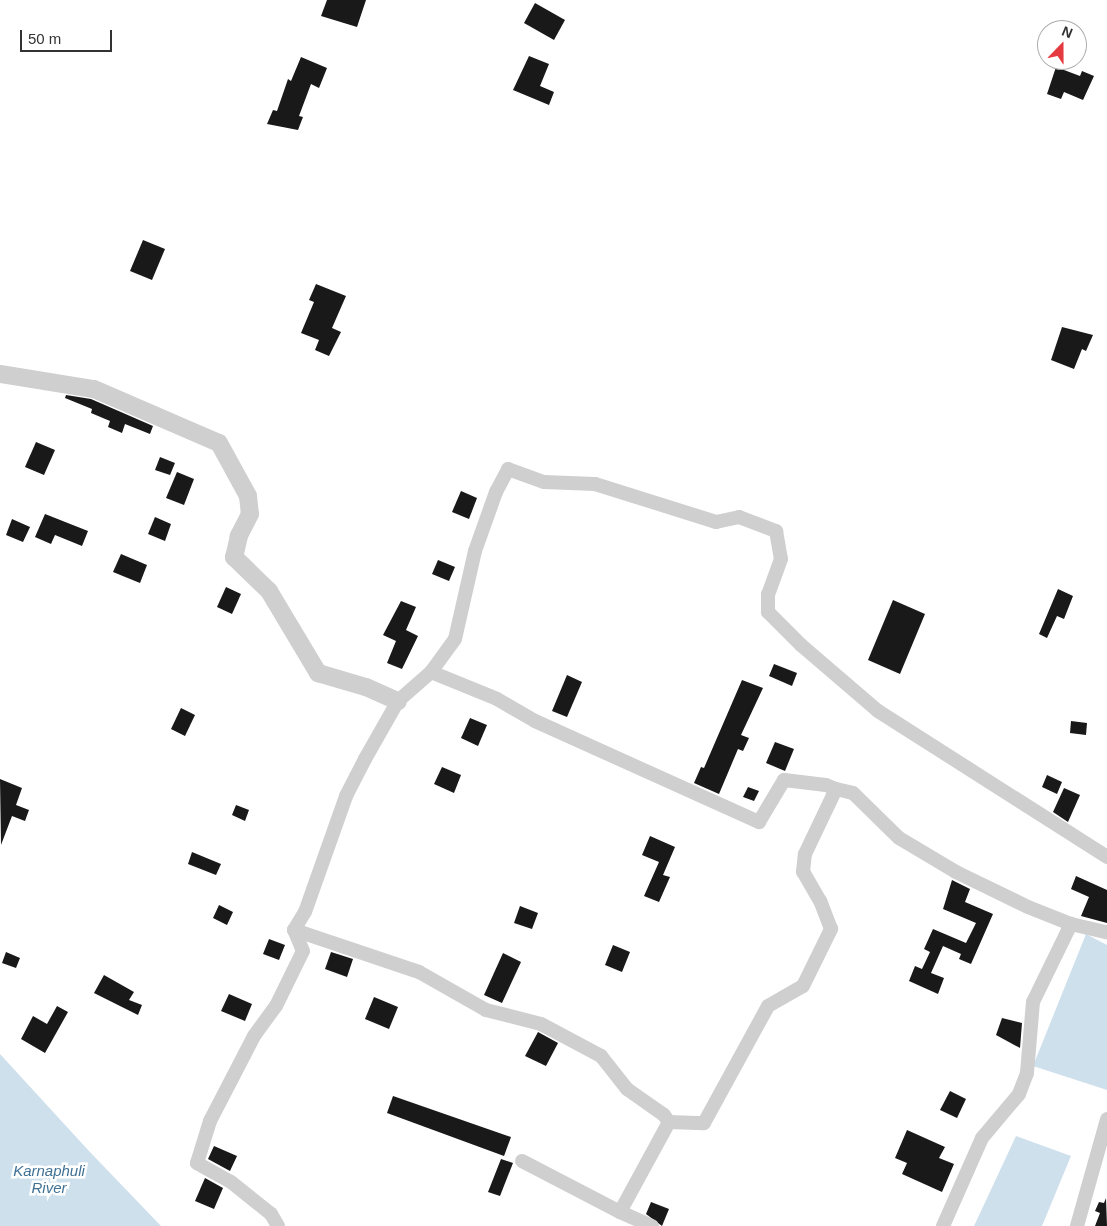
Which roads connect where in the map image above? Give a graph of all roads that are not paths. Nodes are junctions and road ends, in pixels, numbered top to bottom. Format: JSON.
{"nodes":[{"id":1,"x":0,"y":374,"type":"edge"},
{"id":2,"x":431,"y":672,"type":"junction"},
{"id":3,"x":398,"y":701,"type":"junction"},
{"id":4,"x":836,"y":789,"type":"junction"},
{"id":5,"x":1107,"y":857,"type":"edge"},
{"id":6,"x":1071,"y":924,"type":"junction"},
{"id":7,"x":294,"y":930,"type":"junction"},
{"id":8,"x":1107,"y":932,"type":"edge"},
{"id":9,"x":1107,"y":1119,"type":"edge"},
{"id":10,"x":669,"y":1122,"type":"junction"},
{"id":11,"x":522,"y":1161,"type":"dead end"},
{"id":12,"x":620,"y":1212,"type":"junction"},
{"id":13,"x":278,"y":1226,"type":"edge"},
{"id":14,"x":652,"y":1226,"type":"edge"},
{"id":15,"x":943,"y":1226,"type":"edge"},
{"id":16,"x":1077,"y":1226,"type":"edge"}],
"edges":[{"from":1,"to":3,"type":"street"},
{"from":2,"to":3,"type":"street"},
{"from":2,"to":4,"type":"street"},
{"from":2,"to":5,"type":"street"},
{"from":3,"to":7,"type":"street"},
{"from":4,"to":6,"type":"street"},
{"from":4,"to":10,"type":"street"},
{"from":6,"to":8,"type":"street"},
{"from":6,"to":15,"type":"street"},
{"from":7,"to":10,"type":"street"},
{"from":7,"to":13,"type":"street"},
{"from":9,"to":16,"type":"street"},
{"from":10,"to":12,"type":"street"},
{"from":11,"to":12,"type":"street"},
{"from":12,"to":14,"type":"street"}]}
